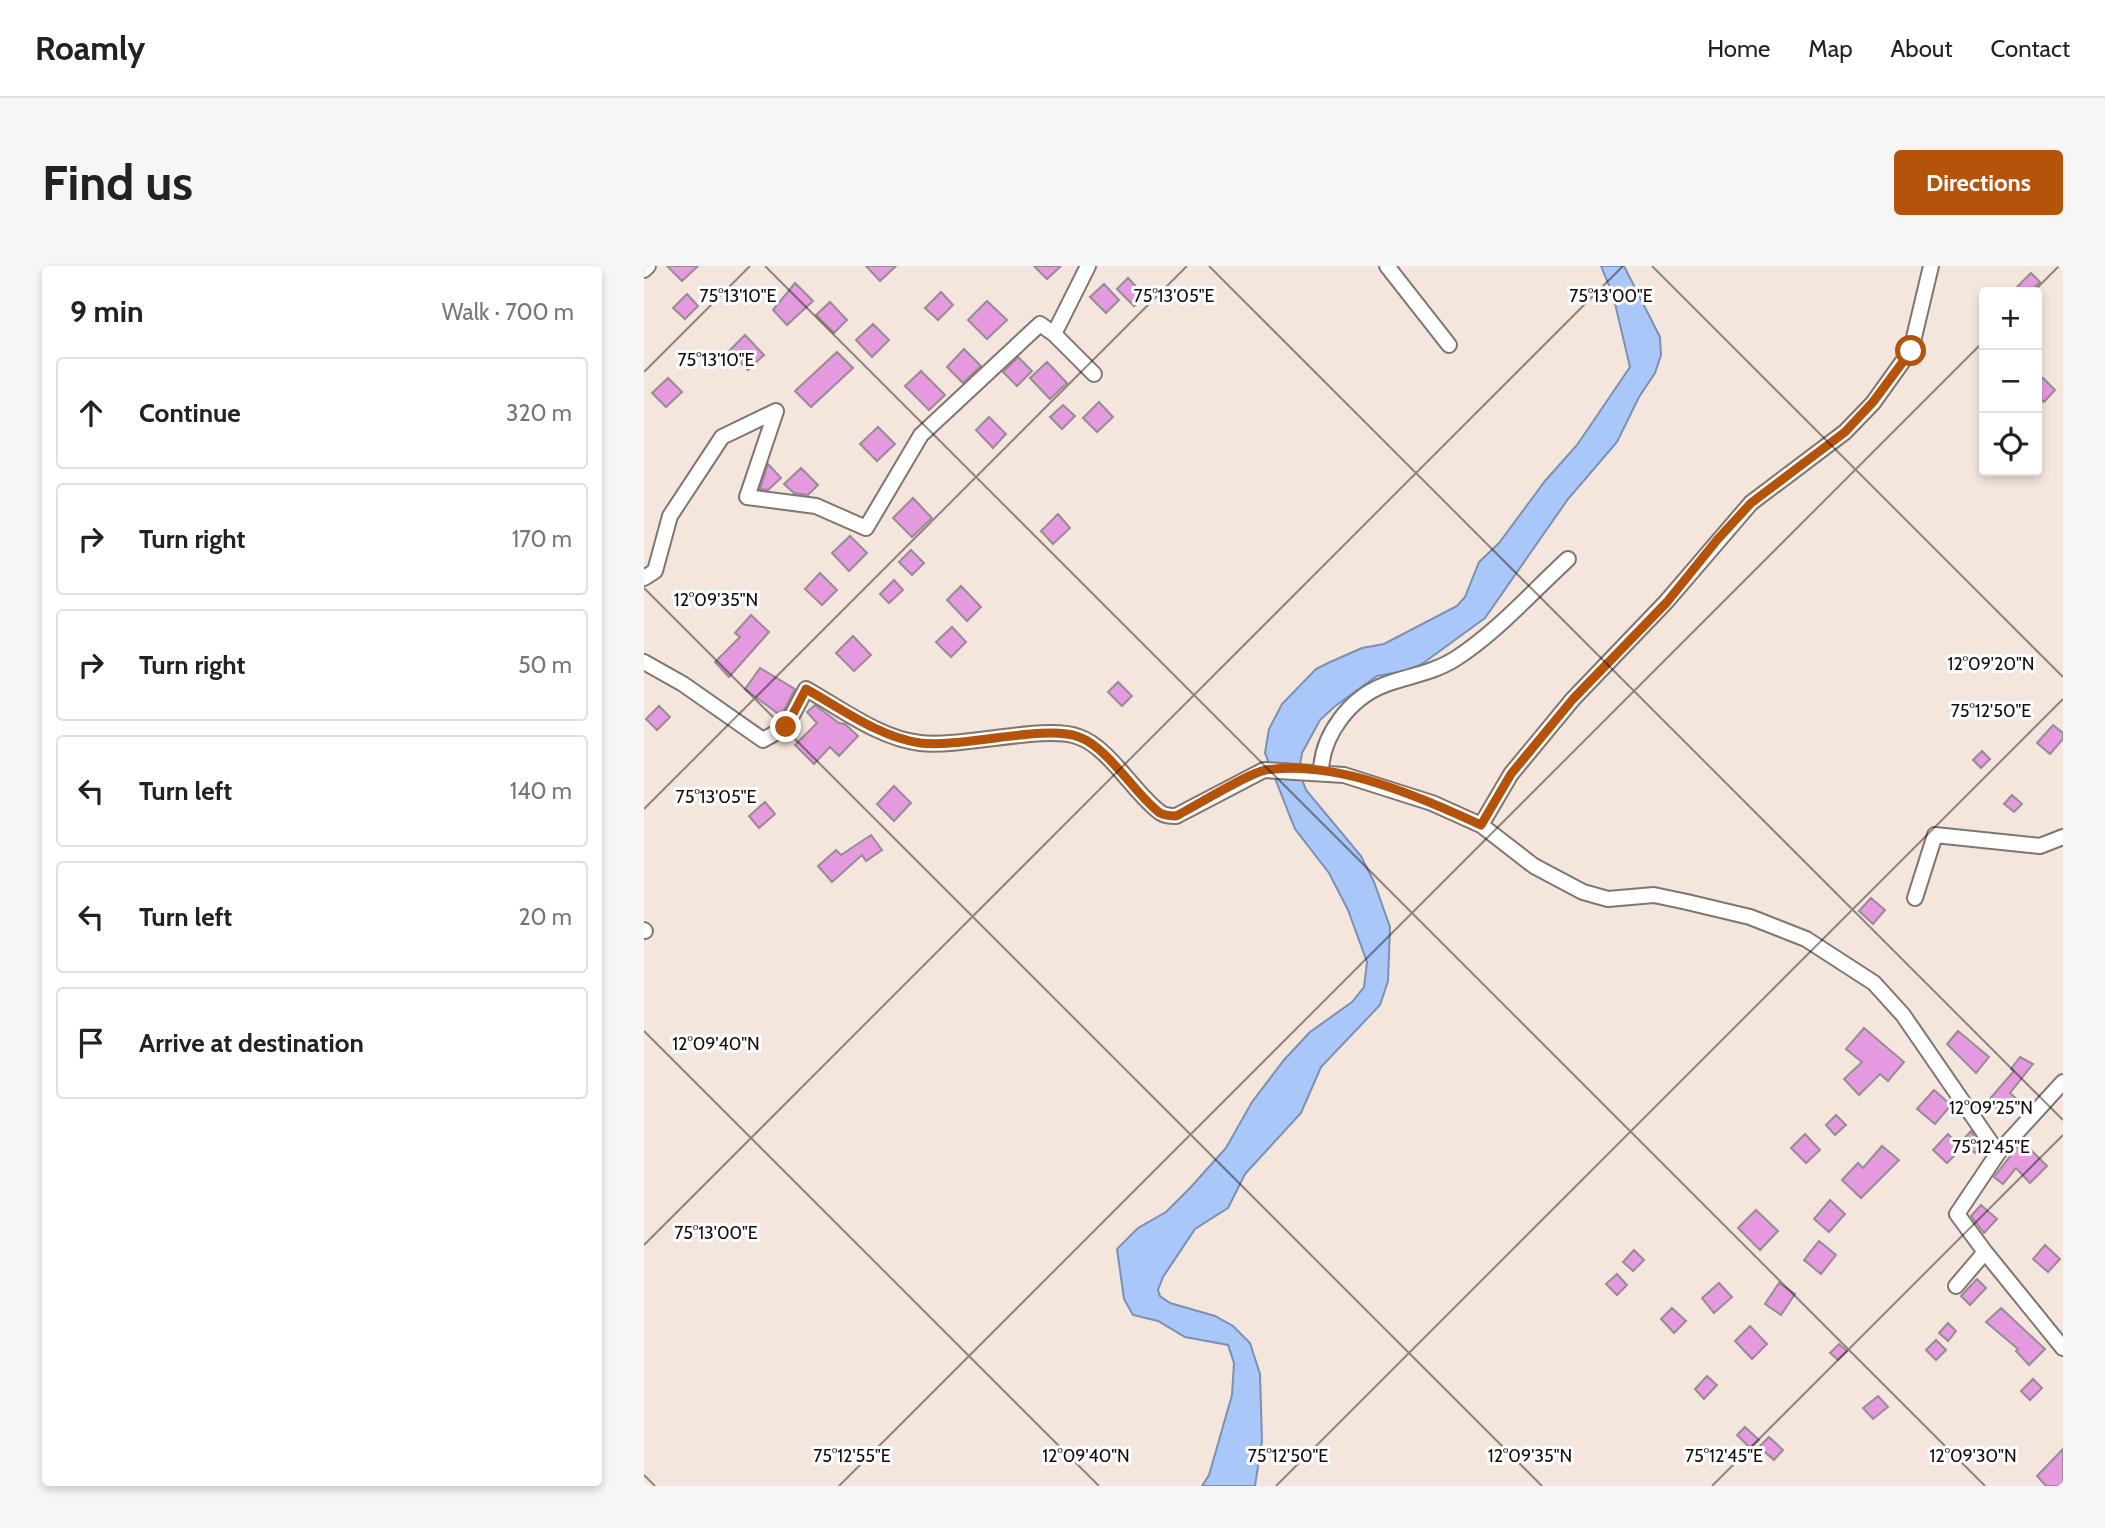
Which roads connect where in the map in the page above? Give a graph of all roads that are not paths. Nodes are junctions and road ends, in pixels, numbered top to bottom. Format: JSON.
{"nodes":[{"id":1,"x":648,"y":266,"type":"edge"},
{"id":2,"x":1088,"y":266,"type":"edge"},
{"id":3,"x":1387,"y":266,"type":"edge"},
{"id":4,"x":1931,"y":266,"type":"edge"},
{"id":5,"x":644,"y":270,"type":"edge"},
{"id":6,"x":1054,"y":334,"type":"junction"},
{"id":7,"x":1449,"y":345,"type":"dead end"},
{"id":8,"x":1094,"y":374,"type":"dead end"},
{"id":9,"x":1567,"y":559,"type":"dead end"},
{"id":10,"x":644,"y":578,"type":"edge"},
{"id":11,"x":644,"y":662,"type":"edge"},
{"id":12,"x":1315,"y":771,"type":"junction"},
{"id":13,"x":1481,"y":825,"type":"junction"},
{"id":14,"x":2063,"y":837,"type":"edge"},
{"id":15,"x":1915,"y":898,"type":"dead end"},
{"id":16,"x":2063,"y":1082,"type":"edge"},
{"id":17,"x":1998,"y":1153,"type":"junction"},
{"id":18,"x":1985,"y":1251,"type":"junction"},
{"id":19,"x":1956,"y":1286,"type":"dead end"},
{"id":20,"x":2063,"y":1348,"type":"edge"}],
"edges":[{"from":1,"to":5,"type":"street"},
{"from":2,"to":6,"type":"street"},
{"from":3,"to":7,"type":"street"},
{"from":4,"to":13,"type":"street"},
{"from":6,"to":8,"type":"street"},
{"from":6,"to":10,"type":"street"},
{"from":9,"to":12,"type":"street"},
{"from":11,"to":12,"type":"street"},
{"from":12,"to":13,"type":"street"},
{"from":13,"to":17,"type":"street"},
{"from":14,"to":15,"type":"street"},
{"from":16,"to":17,"type":"street"},
{"from":17,"to":18,"type":"street"},
{"from":18,"to":19,"type":"street"},
{"from":18,"to":20,"type":"street"}]}
